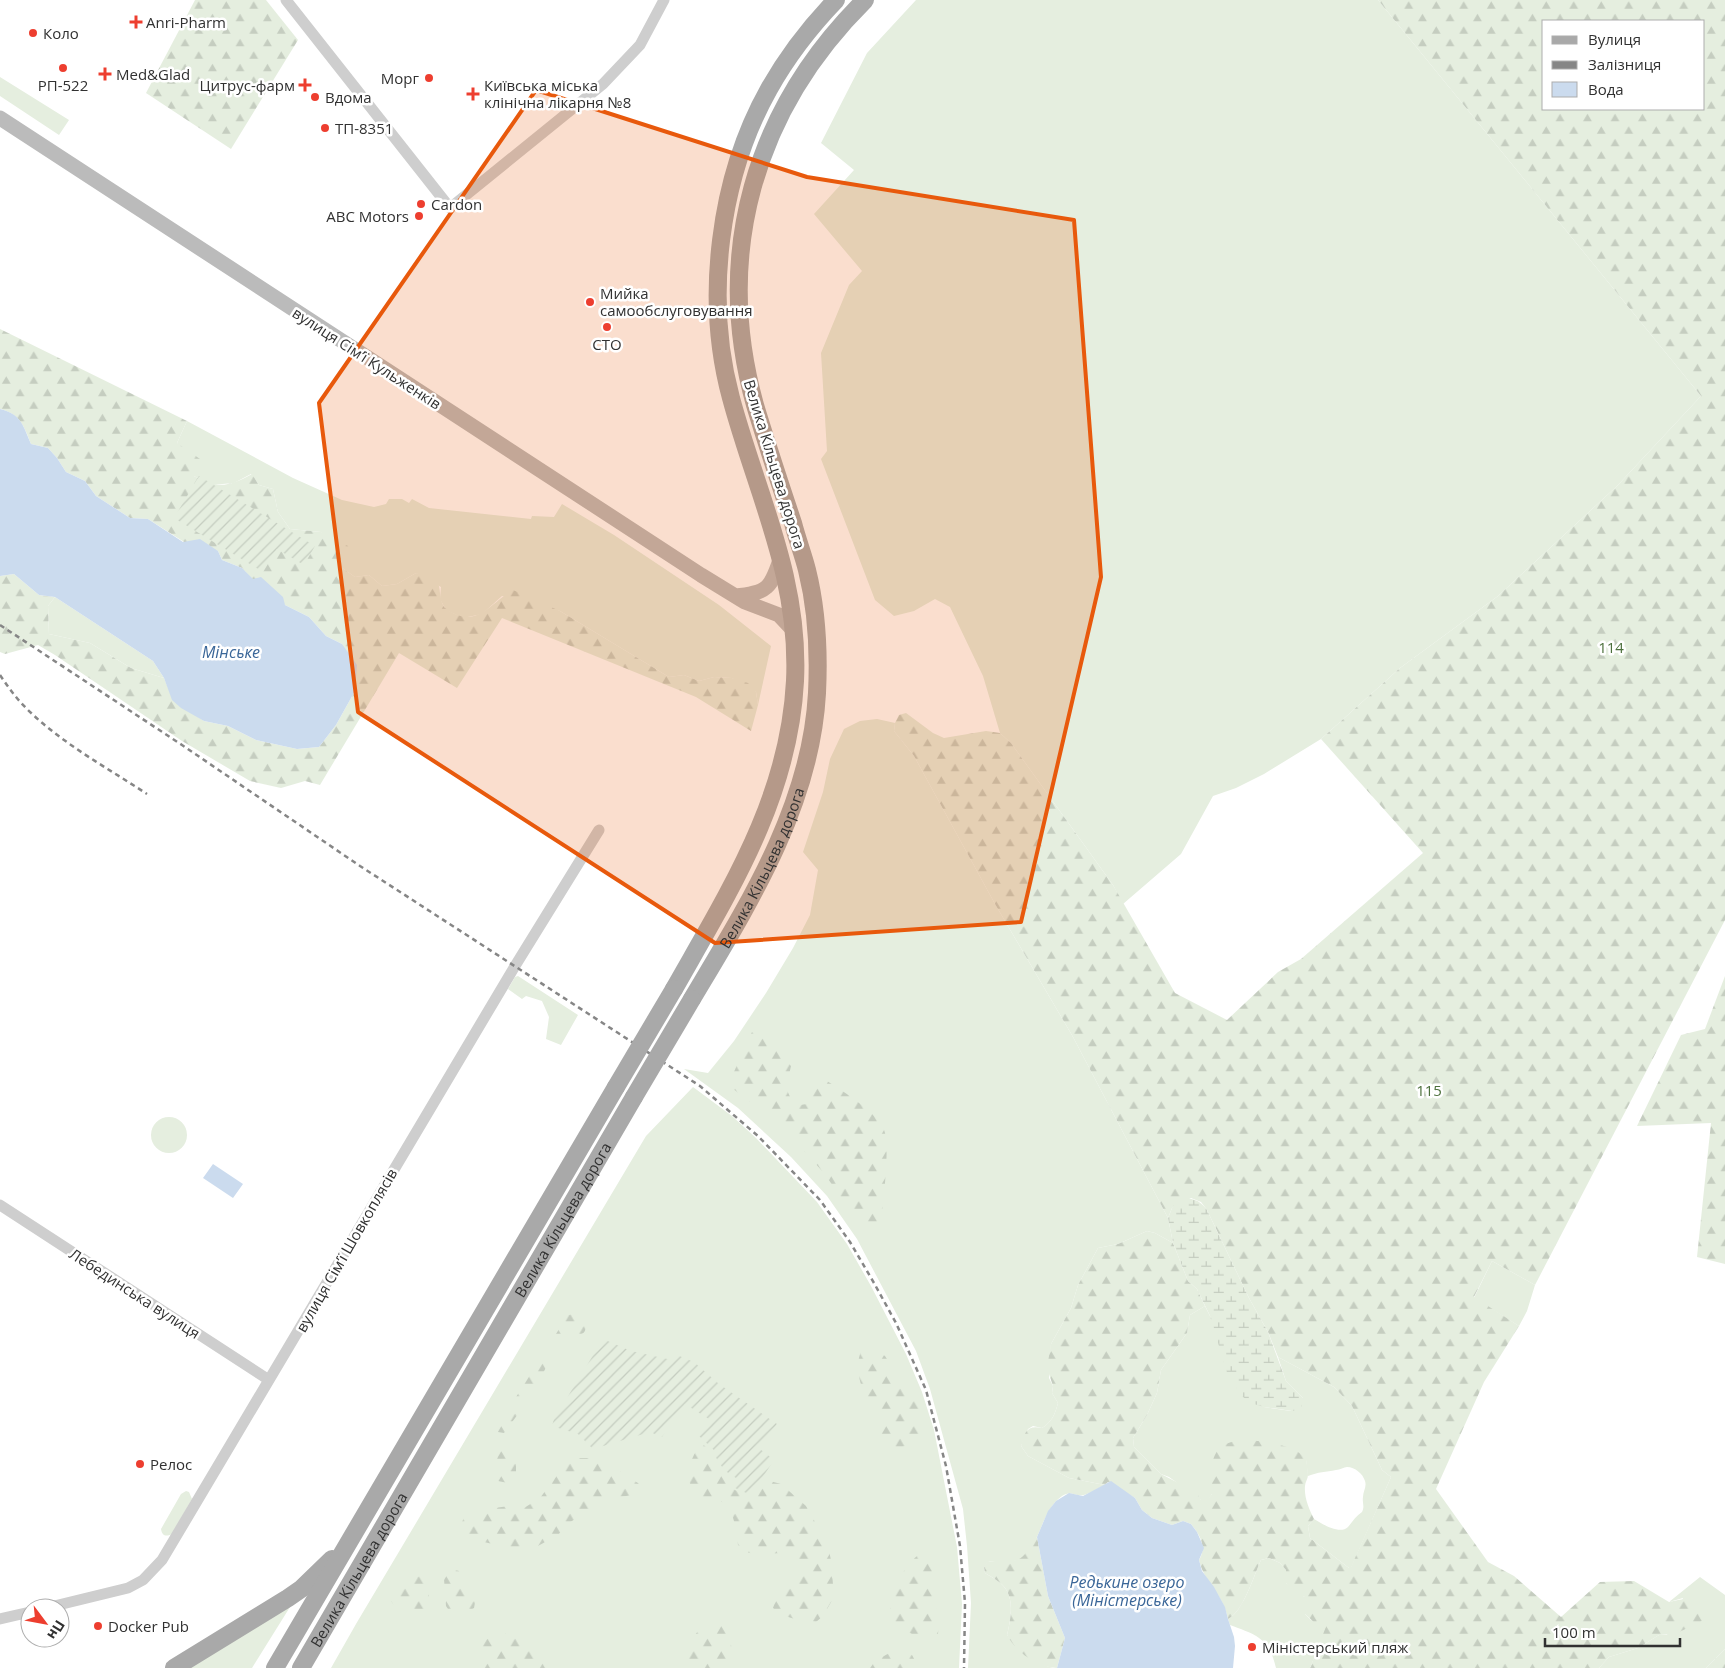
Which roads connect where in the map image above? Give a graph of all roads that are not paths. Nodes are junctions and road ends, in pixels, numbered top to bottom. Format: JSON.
{"nodes":[{"id":1,"x":286,"y":0,"type":"edge"},
{"id":2,"x":664,"y":0,"type":"edge"},
{"id":3,"x":836,"y":0,"type":"edge"},
{"id":4,"x":865,"y":0,"type":"edge"},
{"id":5,"x":0,"y":118,"type":"edge"},
{"id":6,"x":781,"y":557,"type":"junction"},
{"id":7,"x":735,"y":596,"type":"junction"},
{"id":8,"x":794,"y":631,"type":"junction"},
{"id":9,"x":599,"y":830,"type":"dead end"},
{"id":10,"x":0,"y":1205,"type":"edge"},
{"id":11,"x":270,"y":1380,"type":"junction"},
{"id":12,"x":353,"y":1536,"type":"junction"},
{"id":13,"x":70,"y":1602,"type":"edge"},
{"id":14,"x":20,"y":1614,"type":"edge"},
{"id":15,"x":332,"y":1617,"type":"junction"},
{"id":16,"x":0,"y":1619,"type":"edge"},
{"id":17,"x":174,"y":1668,"type":"edge"},
{"id":18,"x":275,"y":1668,"type":"edge"},
{"id":19,"x":301,"y":1668,"type":"edge"},
{"id":20,"x":316,"y":1668,"type":"edge"}],
"edges":[{"from":1,"to":2,"type":"street"},
{"from":3,"to":6,"type":"main road","name":"Велика Кільцева дорога"},
{"from":4,"to":15,"type":"main road","name":"Велика Кільцева дорога","bridge":true},
{"from":5,"to":7,"type":"main road","name":"вулиця Сімʼї Кульженків"},
{"from":6,"to":7,"type":"main road"},
{"from":6,"to":8,"type":"main road","name":"Велика Кільцева дорога"},
{"from":7,"to":8,"type":"main road","name":"вулиця Сімʼї Кульженків"},
{"from":8,"to":12,"type":"main road","name":"Велика Кільцева дорога","bridge":true},
{"from":9,"to":11,"type":"street","name":"вулиця Сімʼї Шовкоплясів"},
{"from":10,"to":11,"type":"street","name":"Лебединська вулиця"},
{"from":11,"to":13,"type":"street","name":"вулиця Сімʼї Шовкоплясів"},
{"from":12,"to":17,"type":"main road"},
{"from":12,"to":18,"type":"main road","name":"Велика Кільцева дорога"},
{"from":14,"to":16,"type":"street"},
{"from":15,"to":19,"type":"main road","name":"Велика Кільцева дорога"},
{"from":15,"to":20,"type":"main road"}]}
